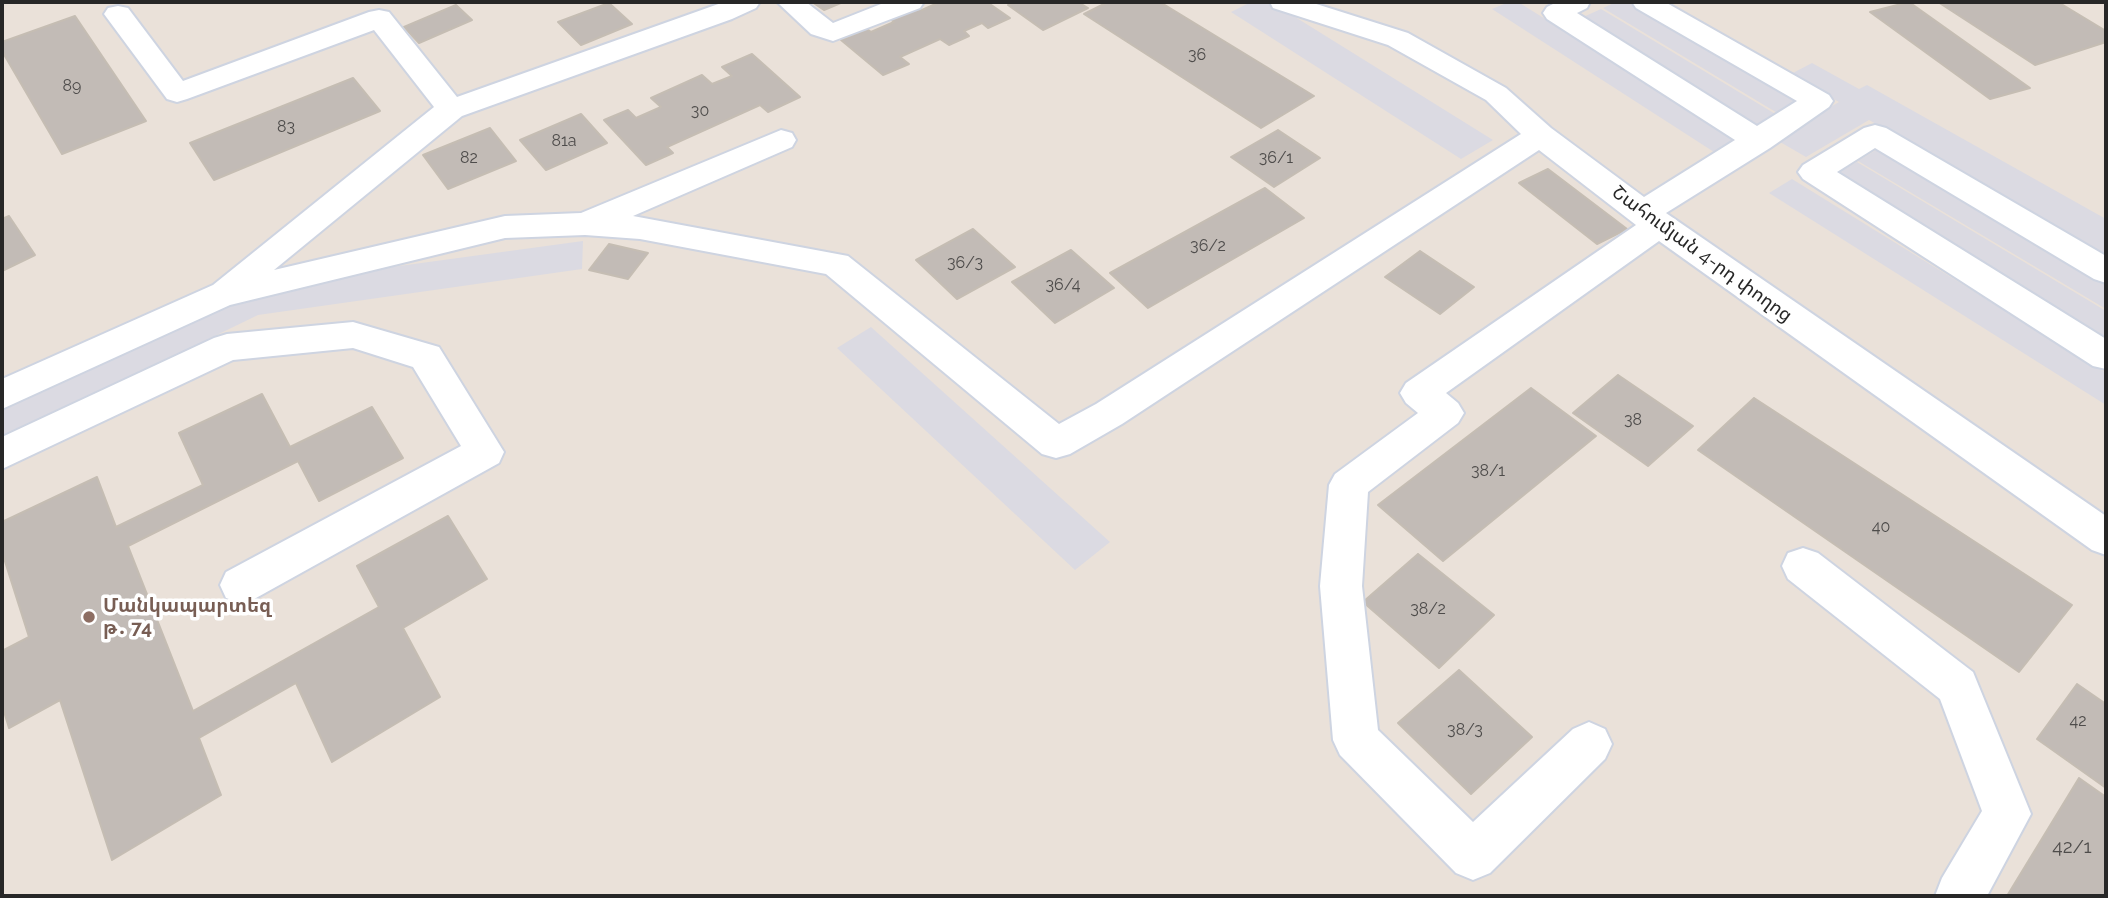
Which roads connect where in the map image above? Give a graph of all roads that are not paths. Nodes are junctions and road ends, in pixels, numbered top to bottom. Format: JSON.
{"nodes":[{"id":1,"x":746,"y":2,"type":"edge"},
{"id":2,"x":790,"y":2,"type":"edge"},
{"id":3,"x":911,"y":2,"type":"edge"},
{"id":4,"x":1283,"y":2,"type":"edge"},
{"id":5,"x":1577,"y":2,"type":"edge"},
{"id":6,"x":1646,"y":2,"type":"edge"},
{"id":7,"x":118,"y":14,"type":"dead end"},
{"id":8,"x":451,"y":109,"type":"junction"},
{"id":9,"x":1540,"y":135,"type":"junction"},
{"id":10,"x":781,"y":140,"type":"dead end"},
{"id":11,"x":1759,"y":141,"type":"junction"},
{"id":12,"x":1651,"y":219,"type":"junction"},
{"id":13,"x":585,"y":224,"type":"junction"},
{"id":14,"x":2106,"y":271,"type":"edge"},
{"id":15,"x":221,"y":295,"type":"junction"},
{"id":16,"x":2106,"y":356,"type":"edge"},
{"id":17,"x":2,"y":395,"type":"edge"},
{"id":18,"x":2,"y":454,"type":"edge"},
{"id":19,"x":2106,"y":538,"type":"edge"},
{"id":20,"x":1803,"y":566,"type":"dead end"},
{"id":21,"x":241,"y":585,"type":"dead end"},
{"id":22,"x":1589,"y":744,"type":"dead end"},
{"id":23,"x":1960,"y":896,"type":"edge"}],
"edges":[{"from":1,"to":8,"type":"street"},
{"from":2,"to":3,"type":"street"},
{"from":4,"to":9,"type":"street","name":"Շահումյան 4-րդ փողոց"},
{"from":5,"to":11,"type":"street"},
{"from":6,"to":11,"type":"street"},
{"from":7,"to":8,"type":"street"},
{"from":8,"to":15,"type":"street"},
{"from":9,"to":12,"type":"street","name":"Շահումյան 4-րդ փողոց"},
{"from":9,"to":13,"type":"street"},
{"from":10,"to":13,"type":"street"},
{"from":11,"to":12,"type":"street"},
{"from":12,"to":19,"type":"street","name":"Շահումյան 4-րդ փողոց"},
{"from":12,"to":22,"type":"street"},
{"from":13,"to":15,"type":"street"},
{"from":14,"to":16,"type":"street"},
{"from":15,"to":17,"type":"street"},
{"from":18,"to":21,"type":"street"},
{"from":20,"to":23,"type":"street"}]}
